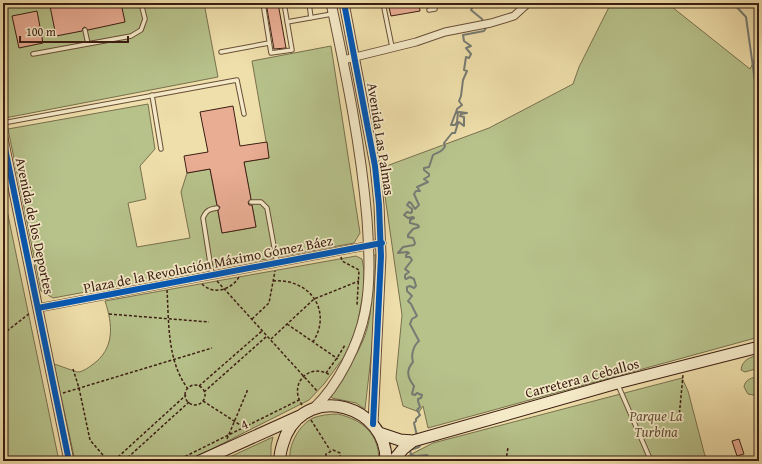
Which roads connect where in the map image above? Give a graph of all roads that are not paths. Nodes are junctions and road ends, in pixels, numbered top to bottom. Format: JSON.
{"nodes":[{"id":1,"x":142,"y":3,"type":"edge"},
{"id":2,"x":262,"y":3,"type":"edge"},
{"id":3,"x":284,"y":3,"type":"edge"},
{"id":4,"x":309,"y":3,"type":"edge"},
{"id":5,"x":331,"y":3,"type":"edge"},
{"id":6,"x":344,"y":3,"type":"edge"},
{"id":7,"x":383,"y":3,"type":"edge"},
{"id":8,"x":434,"y":3,"type":"edge"},
{"id":9,"x":526,"y":3,"type":"edge"},
{"id":10,"x":429,"y":10,"type":"dead end"},
{"id":11,"x":334,"y":14,"type":"junction"},
{"id":12,"x":311,"y":18,"type":"junction"},
{"id":13,"x":287,"y":22,"type":"junction"},
{"id":14,"x":85,"y":30,"type":"dead end"},
{"id":15,"x":269,"y":43,"type":"junction"},
{"id":16,"x":88,"y":44,"type":"junction"},
{"id":17,"x":392,"y":48,"type":"junction"},
{"id":18,"x":221,"y":52,"type":"dead end"},
{"id":19,"x":34,"y":54,"type":"dead end"},
{"id":20,"x":355,"y":57,"type":"junction"},
{"id":21,"x":343,"y":60,"type":"junction"},
{"id":22,"x":152,"y":95,"type":"junction"},
{"id":23,"x":244,"y":114,"type":"dead end"},
{"id":24,"x":3,"y":123,"type":"edge"},
{"id":25,"x":3,"y":138,"type":"edge"},
{"id":26,"x":161,"y":149,"type":"dead end"},
{"id":27,"x":251,"y":202,"type":"dead end"},
{"id":28,"x":217,"y":208,"type":"dead end"},
{"id":29,"x":382,"y":243,"type":"junction"},
{"id":30,"x":369,"y":246,"type":"junction"},
{"id":31,"x":277,"y":263,"type":"junction"},
{"id":32,"x":212,"y":275,"type":"junction"},
{"id":33,"x":38,"y":308,"type":"junction"},
{"id":34,"x":759,"y":347,"type":"edge"},
{"id":35,"x":617,"y":383,"type":"junction"},
{"id":36,"x":314,"y":408,"type":"junction"},
{"id":37,"x":300,"y":416,"type":"junction"},
{"id":38,"x":373,"y":424,"type":"junction"},
{"id":39,"x":380,"y":433,"type":"junction"},
{"id":40,"x":414,"y":441,"type":"junction"},
{"id":41,"x":69,"y":461,"type":"edge"},
{"id":42,"x":200,"y":461,"type":"edge"},
{"id":43,"x":280,"y":461,"type":"edge"},
{"id":44,"x":386,"y":461,"type":"edge"},
{"id":45,"x":393,"y":461,"type":"edge"},
{"id":46,"x":651,"y":461,"type":"edge"}],
"edges":[{"from":1,"to":16,"type":"lane"},
{"from":2,"to":15,"type":"lane"},
{"from":3,"to":13,"type":"lane"},
{"from":4,"to":12,"type":"lane"},
{"from":5,"to":11,"type":"street","name":"Avenida Las Palmas"},
{"from":6,"to":20,"type":"street","name":"Avenida Las Palmas"},
{"from":7,"to":17,"type":"lane"},
{"from":8,"to":10,"type":"lane"},
{"from":9,"to":17,"type":"street"},
{"from":11,"to":12,"type":"lane"},
{"from":11,"to":21,"type":"street","name":"Avenida Las Palmas"},
{"from":12,"to":13,"type":"lane"},
{"from":13,"to":15,"type":"lane"},
{"from":14,"to":16,"type":"lane"},
{"from":15,"to":18,"type":"lane"},
{"from":16,"to":19,"type":"lane"},
{"from":17,"to":20,"type":"street"},
{"from":20,"to":21,"type":"street"},
{"from":20,"to":29,"type":"street","name":"Avenida Las Palmas"},
{"from":21,"to":30,"type":"street","name":"Avenida Las Palmas"},
{"from":22,"to":23,"type":"lane"},
{"from":22,"to":24,"type":"lane"},
{"from":22,"to":26,"type":"lane"},
{"from":25,"to":33,"type":"street","name":"Avenida de los Deportes"},
{"from":27,"to":31,"type":"lane"},
{"from":28,"to":32,"type":"lane"},
{"from":29,"to":30,"type":"street","name":"Plaza de la Revolución Máximo Gómez Báez"},
{"from":29,"to":38,"type":"street","name":"Avenida Las Palmas"},
{"from":30,"to":31,"type":"street","name":"Plaza de la Revolución Máximo Gómez Báez"},
{"from":30,"to":36,"type":"street","name":"Avenida Las Palmas"},
{"from":31,"to":32,"type":"street","name":"Plaza de la Revolución Máximo Gómez Báez"},
{"from":32,"to":33,"type":"street","name":"Plaza de la Revolución Máximo Gómez Báez"},
{"from":33,"to":41,"type":"street","name":"Avenida de los Deportes"},
{"from":34,"to":35,"type":"main road","name":"Carretera a Ceballos"},
{"from":35,"to":40,"type":"main road","name":"Carretera a Ceballos"},
{"from":35,"to":46,"type":"lane"},
{"from":36,"to":37,"type":"main road","name":"4"},
{"from":36,"to":38,"type":"main road"},
{"from":37,"to":42,"type":"main road","name":"4"},
{"from":37,"to":43,"type":"main road"},
{"from":38,"to":39,"type":"main road"},
{"from":39,"to":40,"type":"main road","name":"Carretera a Ceballos"},
{"from":39,"to":44,"type":"main road"},
{"from":40,"to":45,"type":"main road","name":"Carretera a Ceballos"}]}
